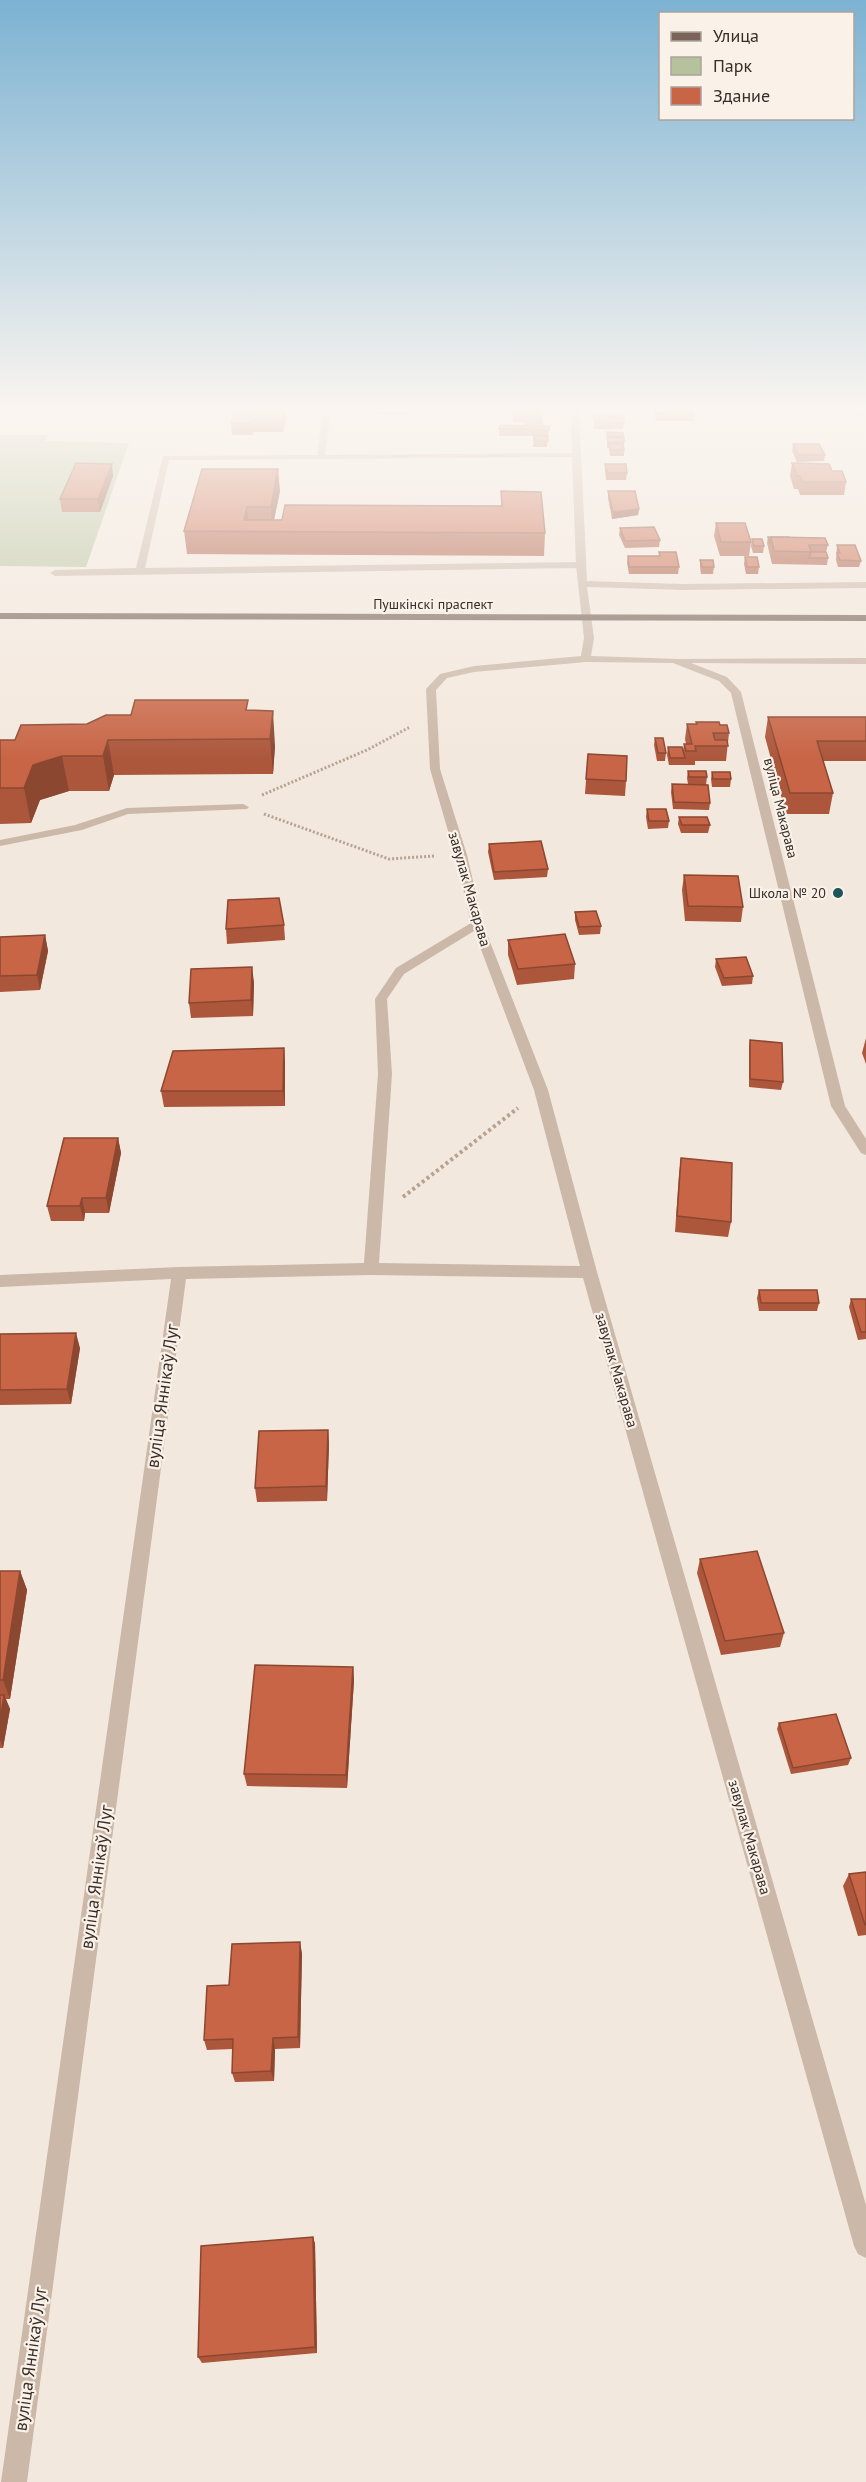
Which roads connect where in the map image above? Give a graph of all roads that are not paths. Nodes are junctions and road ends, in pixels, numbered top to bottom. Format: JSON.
{"nodes":[{"id":1,"x":150,"y":528,"type":"edge"},
{"id":2,"x":579,"y":528,"type":"edge"},
{"id":3,"x":580,"y":565,"type":"junction"},
{"id":4,"x":140,"y":571,"type":"junction"},
{"id":5,"x":55,"y":573,"type":"dead end"},
{"id":6,"x":584,"y":584,"type":"junction"},
{"id":7,"x":866,"y":585,"type":"edge"},
{"id":8,"x":0,"y":616,"type":"edge"},
{"id":9,"x":588,"y":618,"type":"junction"},
{"id":10,"x":866,"y":618,"type":"edge"},
{"id":11,"x":586,"y":659,"type":"junction"},
{"id":12,"x":674,"y":660,"type":"junction"},
{"id":13,"x":866,"y":661,"type":"edge"},
{"id":14,"x":243,"y":807,"type":"road end"},
{"id":15,"x":0,"y":843,"type":"edge"},
{"id":16,"x":477,"y":924,"type":"junction"},
{"id":17,"x":866,"y":1150,"type":"edge"},
{"id":18,"x":370,"y":1269,"type":"junction"},
{"id":19,"x":589,"y":1272,"type":"junction"},
{"id":20,"x":179,"y":1273,"type":"junction"},
{"id":21,"x":0,"y":1281,"type":"edge"},
{"id":22,"x":866,"y":2246,"type":"edge"},
{"id":23,"x":14,"y":2482,"type":"edge"}],
"edges":[{"from":1,"to":4,"type":"street"},
{"from":2,"to":3,"type":"street"},
{"from":3,"to":4,"type":"street"},
{"from":3,"to":6,"type":"street"},
{"from":4,"to":5,"type":"street"},
{"from":6,"to":7,"type":"street"},
{"from":6,"to":9,"type":"street"},
{"from":8,"to":9,"type":"main road","name":"Пушкінскі праспект"},
{"from":9,"to":10,"type":"main road","name":"Пушкінскі праспект"},
{"from":9,"to":11,"type":"street"},
{"from":11,"to":12,"type":"street","name":"вуліца Макарава"},
{"from":11,"to":16,"type":"street","name":"завулак Макарава"},
{"from":12,"to":13,"type":"street"},
{"from":12,"to":17,"type":"street","name":"вуліца Макарава"},
{"from":14,"to":15,"type":"street"},
{"from":16,"to":18,"type":"street"},
{"from":16,"to":19,"type":"street","name":"завулак Макарава"},
{"from":18,"to":19,"type":"street"},
{"from":18,"to":20,"type":"street"},
{"from":19,"to":22,"type":"street","name":"завулак Макарава"},
{"from":20,"to":21,"type":"street"},
{"from":20,"to":23,"type":"street","name":"вуліца Яннікаў Луг"}]}
